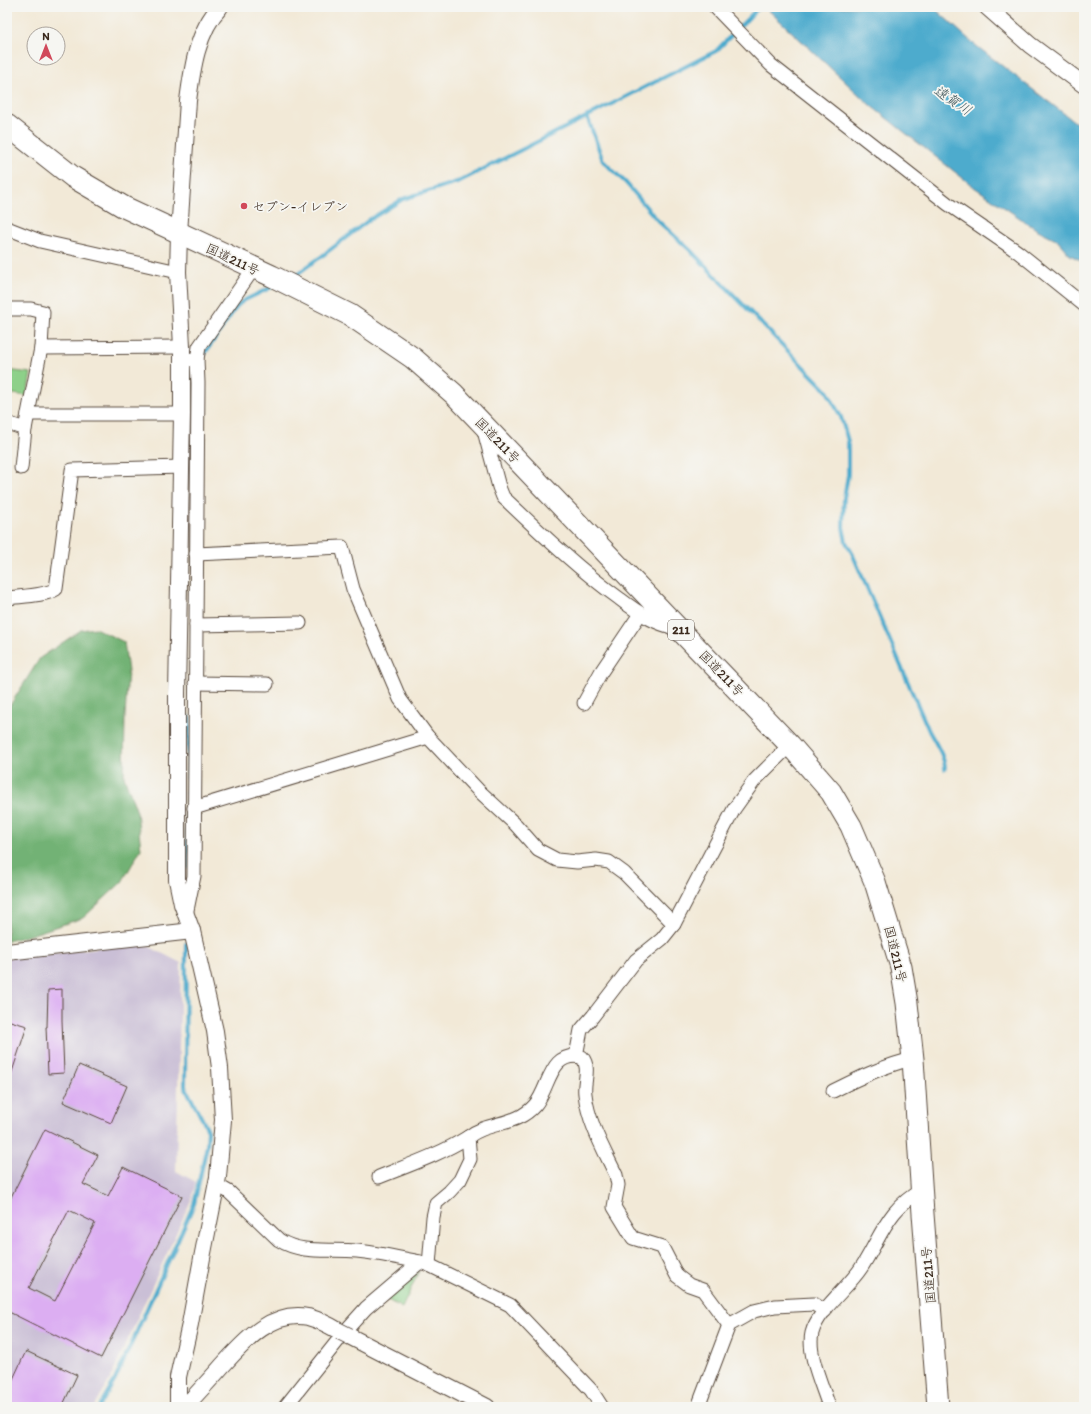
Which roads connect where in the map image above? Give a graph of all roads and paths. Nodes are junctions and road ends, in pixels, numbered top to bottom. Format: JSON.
{"nodes":[{"id":1,"x":220,"y":7,"type":"edge"},
{"id":2,"x":715,"y":7,"type":"edge"},
{"id":3,"x":987,"y":7,"type":"edge"},
{"id":4,"x":1084,"y":85,"type":"edge"},
{"id":5,"x":7,"y":125,"type":"edge"},
{"id":6,"x":7,"y":228,"type":"edge"},
{"id":7,"x":179,"y":233,"type":"junction"},
{"id":8,"x":254,"y":268,"type":"junction"},
{"id":9,"x":178,"y":272,"type":"junction"},
{"id":10,"x":1084,"y":305,"type":"edge"},
{"id":11,"x":7,"y":309,"type":"edge"},
{"id":12,"x":41,"y":348,"type":"junction"},
{"id":13,"x":187,"y":355,"type":"junction"},
{"id":14,"x":28,"y":414,"type":"junction"},
{"id":15,"x":182,"y":414,"type":"junction"},
{"id":16,"x":7,"y":423,"type":"edge"},
{"id":17,"x":482,"y":423,"type":"junction"},
{"id":18,"x":25,"y":429,"type":"junction"},
{"id":19,"x":21,"y":468,"type":"dead end"},
{"id":20,"x":182,"y":468,"type":"junction"},
{"id":21,"x":196,"y":554,"type":"junction"},
{"id":22,"x":7,"y":598,"type":"edge"},
{"id":23,"x":640,"y":614,"type":"junction"},
{"id":24,"x":300,"y":623,"type":"dead end"},
{"id":25,"x":196,"y":625,"type":"junction"},
{"id":26,"x":679,"y":629,"type":"junction"},
{"id":27,"x":195,"y":683,"type":"junction"},
{"id":28,"x":267,"y":684,"type":"dead end"},
{"id":29,"x":584,"y":703,"type":"dead end"},
{"id":30,"x":428,"y":737,"type":"junction"},
{"id":31,"x":790,"y":745,"type":"junction"},
{"id":32,"x":194,"y":808,"type":"junction"},
{"id":33,"x":186,"y":915,"type":"junction"},
{"id":34,"x":674,"y":924,"type":"junction"},
{"id":35,"x":192,"y":931,"type":"junction"},
{"id":36,"x":7,"y":952,"type":"edge"},
{"id":37,"x":576,"y":1056,"type":"junction"},
{"id":38,"x":914,"y":1059,"type":"junction"},
{"id":39,"x":832,"y":1091,"type":"dead end"},
{"id":40,"x":468,"y":1137,"type":"junction"},
{"id":41,"x":379,"y":1177,"type":"dead end"},
{"id":42,"x":217,"y":1185,"type":"junction"},
{"id":43,"x":922,"y":1190,"type":"junction"},
{"id":44,"x":424,"y":1263,"type":"junction"},
{"id":45,"x":825,"y":1311,"type":"junction"},
{"id":46,"x":729,"y":1325,"type":"junction"},
{"id":47,"x":178,"y":1407,"type":"edge"},
{"id":48,"x":185,"y":1407,"type":"edge"},
{"id":49,"x":285,"y":1407,"type":"edge"},
{"id":50,"x":486,"y":1407,"type":"edge"},
{"id":51,"x":602,"y":1407,"type":"edge"},
{"id":52,"x":698,"y":1407,"type":"edge"},
{"id":53,"x":829,"y":1407,"type":"edge"},
{"id":54,"x":938,"y":1407,"type":"edge"}],
"edges":[{"from":1,"to":7,"type":"street"},
{"from":2,"to":10,"type":"street"},
{"from":3,"to":4,"type":"street"},
{"from":5,"to":7,"type":"highway","name":"国道211号","number":"211"},
{"from":6,"to":9,"type":"street"},
{"from":7,"to":8,"type":"highway","name":"国道211号","number":"211"},
{"from":7,"to":9,"type":"street"},
{"from":8,"to":13,"type":"street"},
{"from":8,"to":17,"type":"highway","name":"国道211号","number":"211"},
{"from":9,"to":13,"type":"street"},
{"from":11,"to":12,"type":"street"},
{"from":12,"to":13,"type":"street"},
{"from":12,"to":14,"type":"street"},
{"from":13,"to":15,"type":"street"},
{"from":13,"to":21,"type":"street"},
{"from":14,"to":15,"type":"street"},
{"from":14,"to":18,"type":"street"},
{"from":15,"to":20,"type":"street"},
{"from":16,"to":18,"type":"street"},
{"from":17,"to":23,"type":"street"},
{"from":17,"to":26,"type":"highway","name":"国道211号","number":"211"},
{"from":18,"to":19,"type":"street"},
{"from":20,"to":22,"type":"street"},
{"from":20,"to":33,"type":"street"},
{"from":21,"to":25,"type":"street"},
{"from":21,"to":30,"type":"street"},
{"from":23,"to":26,"type":"street"},
{"from":23,"to":29,"type":"street"},
{"from":24,"to":25,"type":"street"},
{"from":25,"to":27,"type":"street"},
{"from":26,"to":31,"type":"highway","name":"国道211号","number":"211"},
{"from":27,"to":28,"type":"street"},
{"from":27,"to":32,"type":"street"},
{"from":30,"to":32,"type":"street"},
{"from":30,"to":34,"type":"street"},
{"from":31,"to":34,"type":"street"},
{"from":31,"to":38,"type":"highway","name":"国道211号","number":"211"},
{"from":32,"to":33,"type":"street"},
{"from":33,"to":35,"type":"street"},
{"from":34,"to":37,"type":"street"},
{"from":35,"to":36,"type":"street"},
{"from":35,"to":42,"type":"street"},
{"from":37,"to":40,"type":"street"},
{"from":37,"to":46,"type":"street"},
{"from":38,"to":39,"type":"street"},
{"from":38,"to":43,"type":"highway","name":"国道211号","number":"211"},
{"from":40,"to":41,"type":"street"},
{"from":40,"to":44,"type":"street"},
{"from":42,"to":44,"type":"street"},
{"from":42,"to":47,"type":"street"},
{"from":43,"to":45,"type":"street"},
{"from":43,"to":54,"type":"highway","name":"国道211号","number":"211"},
{"from":44,"to":49,"type":"street"},
{"from":44,"to":51,"type":"street"},
{"from":45,"to":46,"type":"street"},
{"from":45,"to":53,"type":"street"},
{"from":46,"to":52,"type":"street"},
{"from":48,"to":50,"type":"street"}]}
